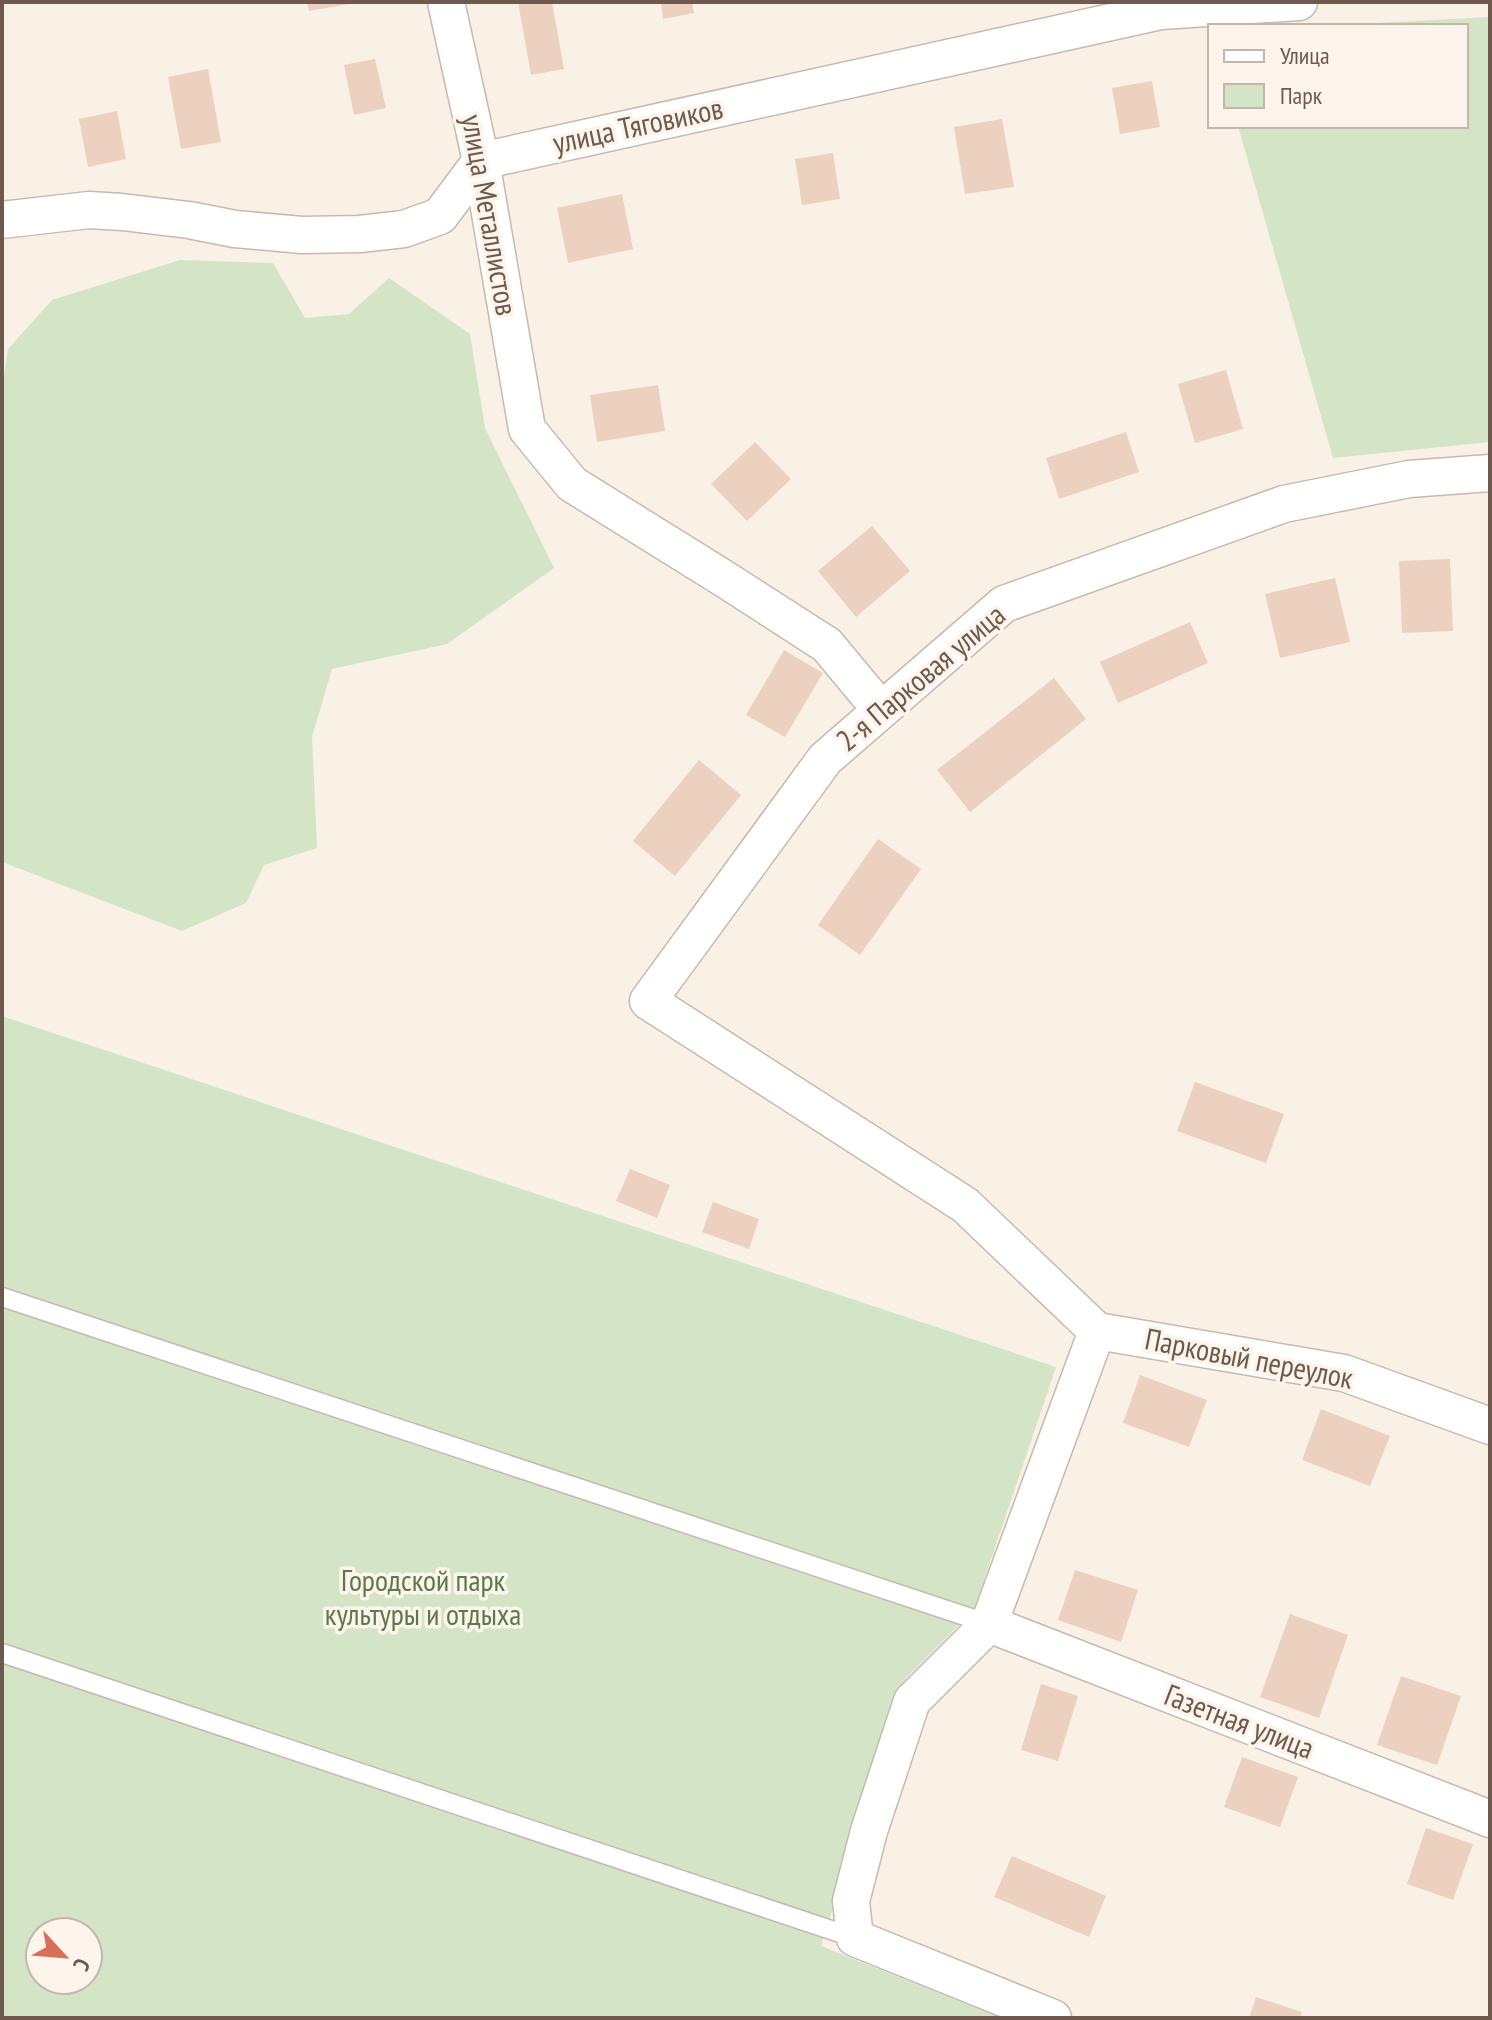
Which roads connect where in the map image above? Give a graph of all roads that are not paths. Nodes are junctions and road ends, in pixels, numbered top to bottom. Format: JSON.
{"nodes":[{"id":1,"x":446,"y":2,"type":"edge"},
{"id":2,"x":1299,"y":2,"type":"edge"},
{"id":3,"x":481,"y":161,"type":"junction"},
{"id":4,"x":2,"y":220,"type":"edge"},
{"id":5,"x":1490,"y":473,"type":"edge"},
{"id":6,"x":881,"y":710,"type":"junction"},
{"id":7,"x":2,"y":1297,"type":"edge"},
{"id":8,"x":1097,"y":1331,"type":"junction"},
{"id":9,"x":1490,"y":1426,"type":"edge"},
{"id":10,"x":989,"y":1624,"type":"junction"},
{"id":11,"x":2,"y":1653,"type":"edge"},
{"id":12,"x":1490,"y":1819,"type":"edge"},
{"id":13,"x":855,"y":1938,"type":"junction"},
{"id":14,"x":1053,"y":2018,"type":"edge"}],
"edges":[{"from":1,"to":3,"type":"street","name":"улица Металлистов"},
{"from":2,"to":3,"type":"street","name":"улица Тяговиков"},
{"from":3,"to":4,"type":"street"},
{"from":3,"to":6,"type":"street","name":"улица Металлистов"},
{"from":5,"to":6,"type":"street","name":"2-я Парковая улица"},
{"from":6,"to":8,"type":"street","name":"2-я Парковая улица"},
{"from":7,"to":10,"type":"lane"},
{"from":8,"to":9,"type":"street","name":"Парковый переулок"},
{"from":8,"to":10,"type":"street"},
{"from":10,"to":12,"type":"street","name":"Газетная улица"},
{"from":10,"to":13,"type":"street"},
{"from":11,"to":13,"type":"lane"},
{"from":13,"to":14,"type":"street"}]}
